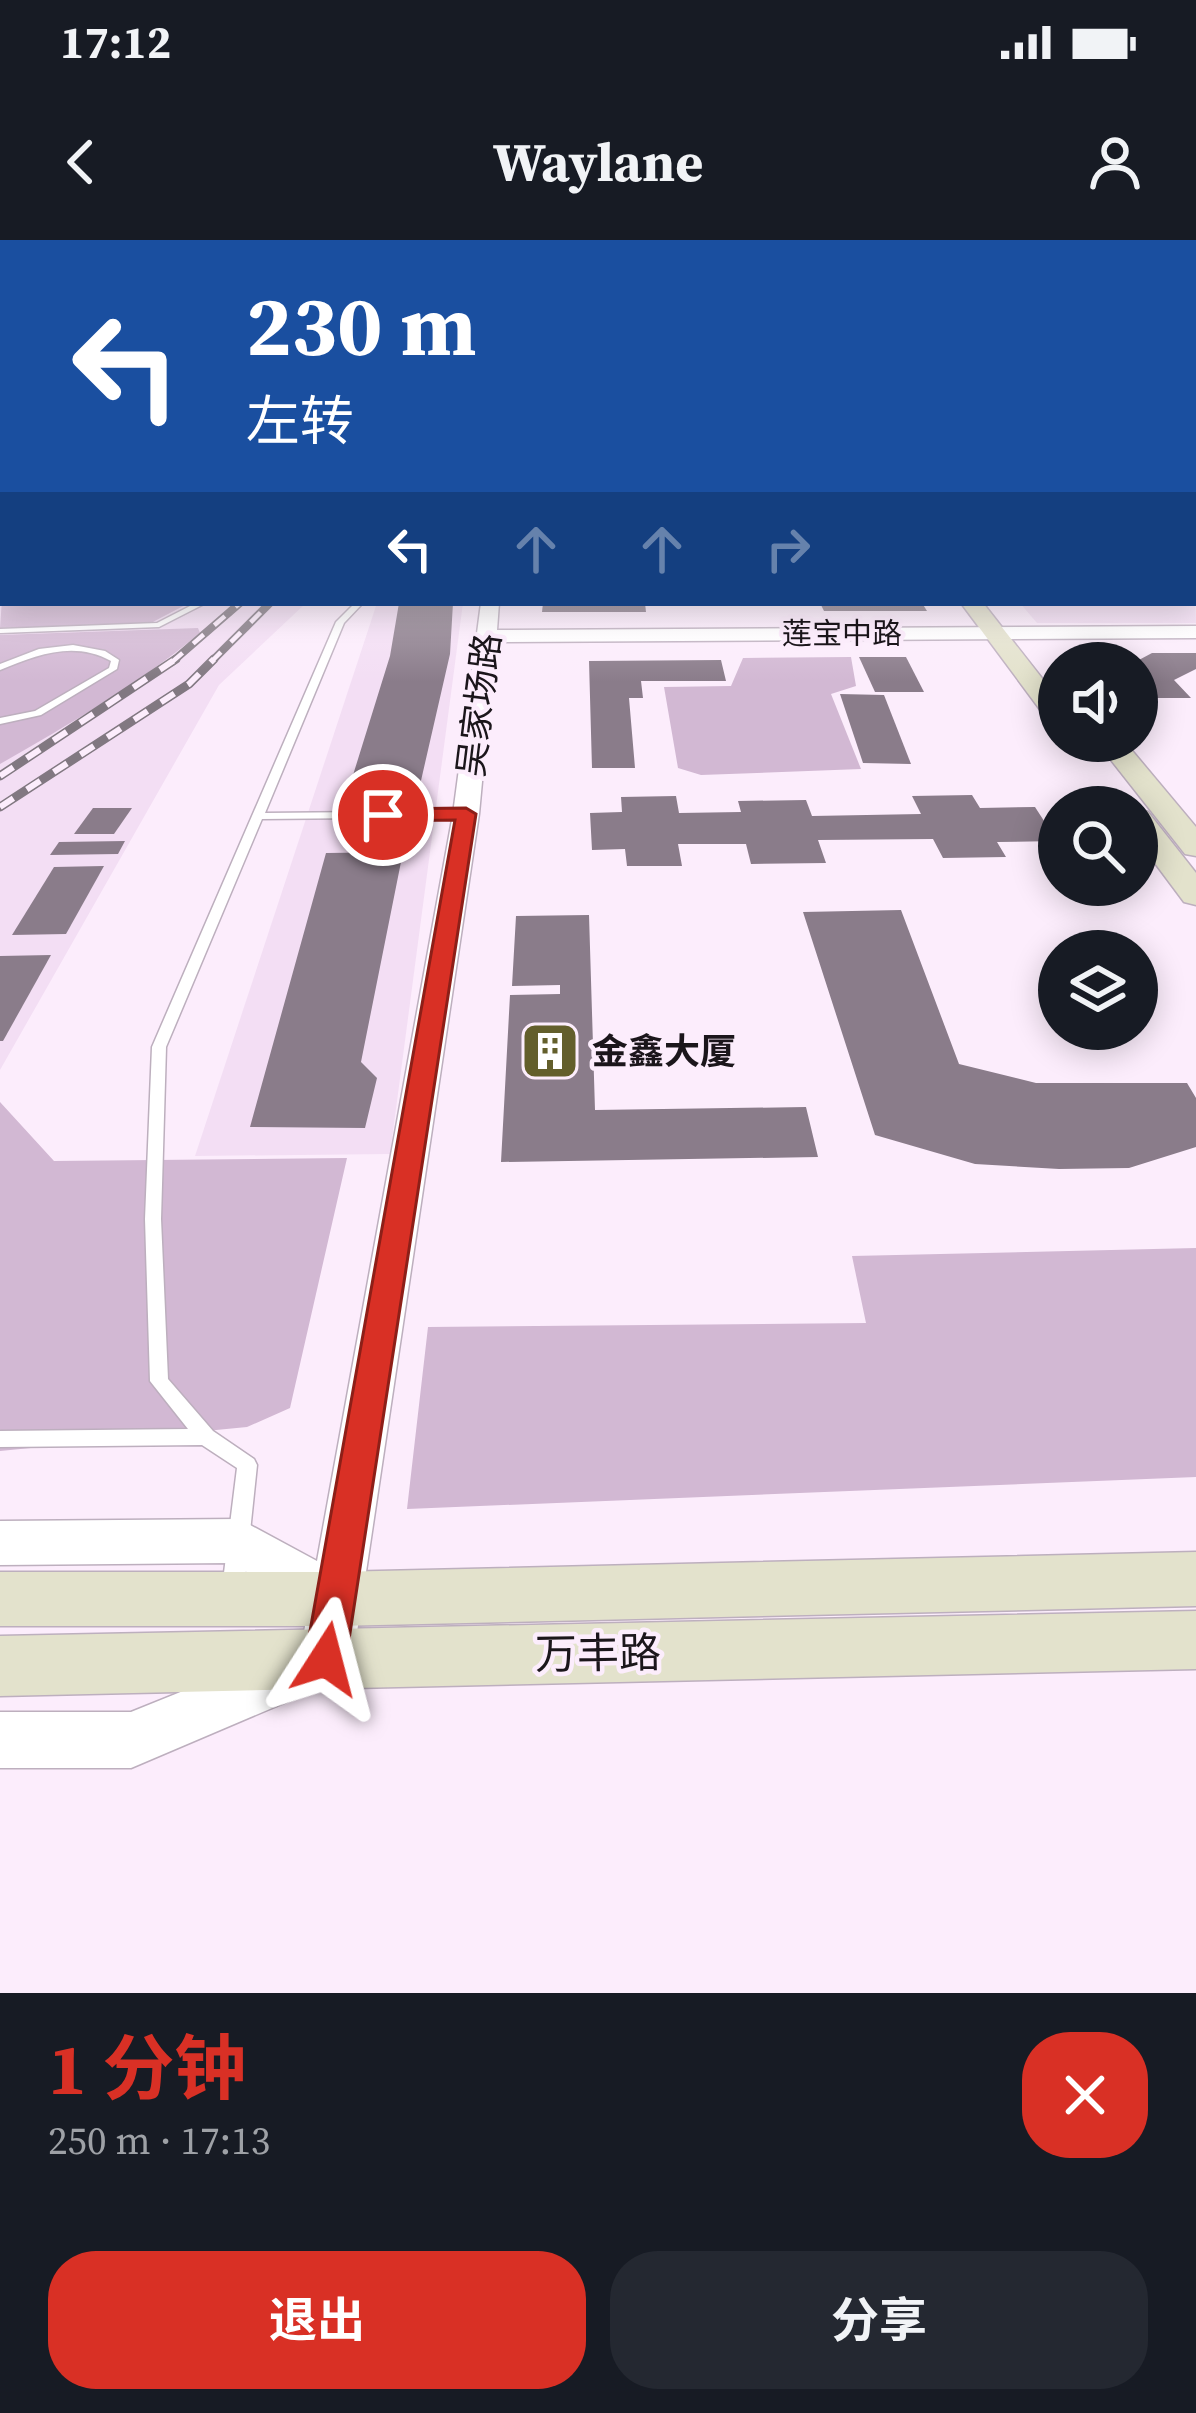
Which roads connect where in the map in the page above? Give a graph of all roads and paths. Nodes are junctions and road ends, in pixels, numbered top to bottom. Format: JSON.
{"nodes":[{"id":1,"x":196,"y":606,"type":"edge"},
{"id":2,"x":356,"y":606,"type":"edge"},
{"id":3,"x":974,"y":606,"type":"edge"},
{"id":4,"x":1002,"y":606,"type":"edge"},
{"id":5,"x":489,"y":620,"type":"edge"},
{"id":6,"x":64,"y":630,"type":"junction"},
{"id":7,"x":0,"y":632,"type":"edge"},
{"id":8,"x":994,"y":632,"type":"junction"},
{"id":9,"x":1022,"y":632,"type":"junction"},
{"id":10,"x":1196,"y":632,"type":"edge"},
{"id":11,"x":59,"y":649,"type":"junction"},
{"id":12,"x":1038,"y":651,"type":"edge"},
{"id":13,"x":0,"y":667,"type":"edge"},
{"id":14,"x":1038,"y":690,"type":"edge"},
{"id":15,"x":0,"y":722,"type":"edge"},
{"id":16,"x":1094,"y":762,"type":"edge"},
{"id":17,"x":1128,"y":762,"type":"edge"},
{"id":18,"x":1112,"y":786,"type":"edge"},
{"id":19,"x":466,"y":814,"type":"junction"},
{"id":20,"x":258,"y":816,"type":"junction"},
{"id":21,"x":1158,"y":845,"type":"edge"},
{"id":22,"x":1196,"y":847,"type":"edge"},
{"id":23,"x":1196,"y":895,"type":"edge"},
{"id":24,"x":206,"y":1437,"type":"junction"},
{"id":25,"x":0,"y":1439,"type":"edge"},
{"id":26,"x":0,"y":1543,"type":"edge"},
{"id":27,"x":236,"y":1569,"type":"junction"},
{"id":28,"x":1196,"y":1580,"type":"edge"},
{"id":29,"x":0,"y":1599,"type":"edge"},
{"id":30,"x":330,"y":1629,"type":"junction"},
{"id":31,"x":1196,"y":1640,"type":"edge"},
{"id":32,"x":0,"y":1666,"type":"edge"},
{"id":33,"x":0,"y":1741,"type":"edge"}],
"edges":[{"from":1,"to":6,"type":"lane"},
{"from":2,"to":20,"type":"lane"},
{"from":3,"to":8,"type":"main road"},
{"from":4,"to":9,"type":"main road"},
{"from":5,"to":8,"type":"street","name":"莲宝中路"},
{"from":5,"to":19,"type":"street","name":"吴家场路"},
{"from":6,"to":7,"type":"lane"},
{"from":6,"to":11,"type":"lane"},
{"from":8,"to":9,"type":"street","name":"莲宝中路"},
{"from":8,"to":14,"type":"main road"},
{"from":9,"to":10,"type":"street","name":"莲宝中路"},
{"from":9,"to":12,"type":"main road"},
{"from":11,"to":13,"type":"lane"},
{"from":11,"to":15,"type":"lane"},
{"from":16,"to":18,"type":"main road"},
{"from":17,"to":22,"type":"main road"},
{"from":19,"to":20,"type":"lane"},
{"from":19,"to":30,"type":"street","name":"吴家场路"},
{"from":20,"to":24,"type":"lane"},
{"from":21,"to":23,"type":"main road"},
{"from":24,"to":25,"type":"lane"},
{"from":24,"to":27,"type":"lane"},
{"from":26,"to":27,"type":"street"},
{"from":27,"to":29,"type":"main road","name":"万丰路"},
{"from":27,"to":30,"type":"main road","name":"万丰路"},
{"from":28,"to":30,"type":"main road","name":"万丰路"},
{"from":30,"to":31,"type":"main road","name":"万丰路"},
{"from":30,"to":32,"type":"main road","name":"万丰路"},
{"from":30,"to":33,"type":"street"}]}
